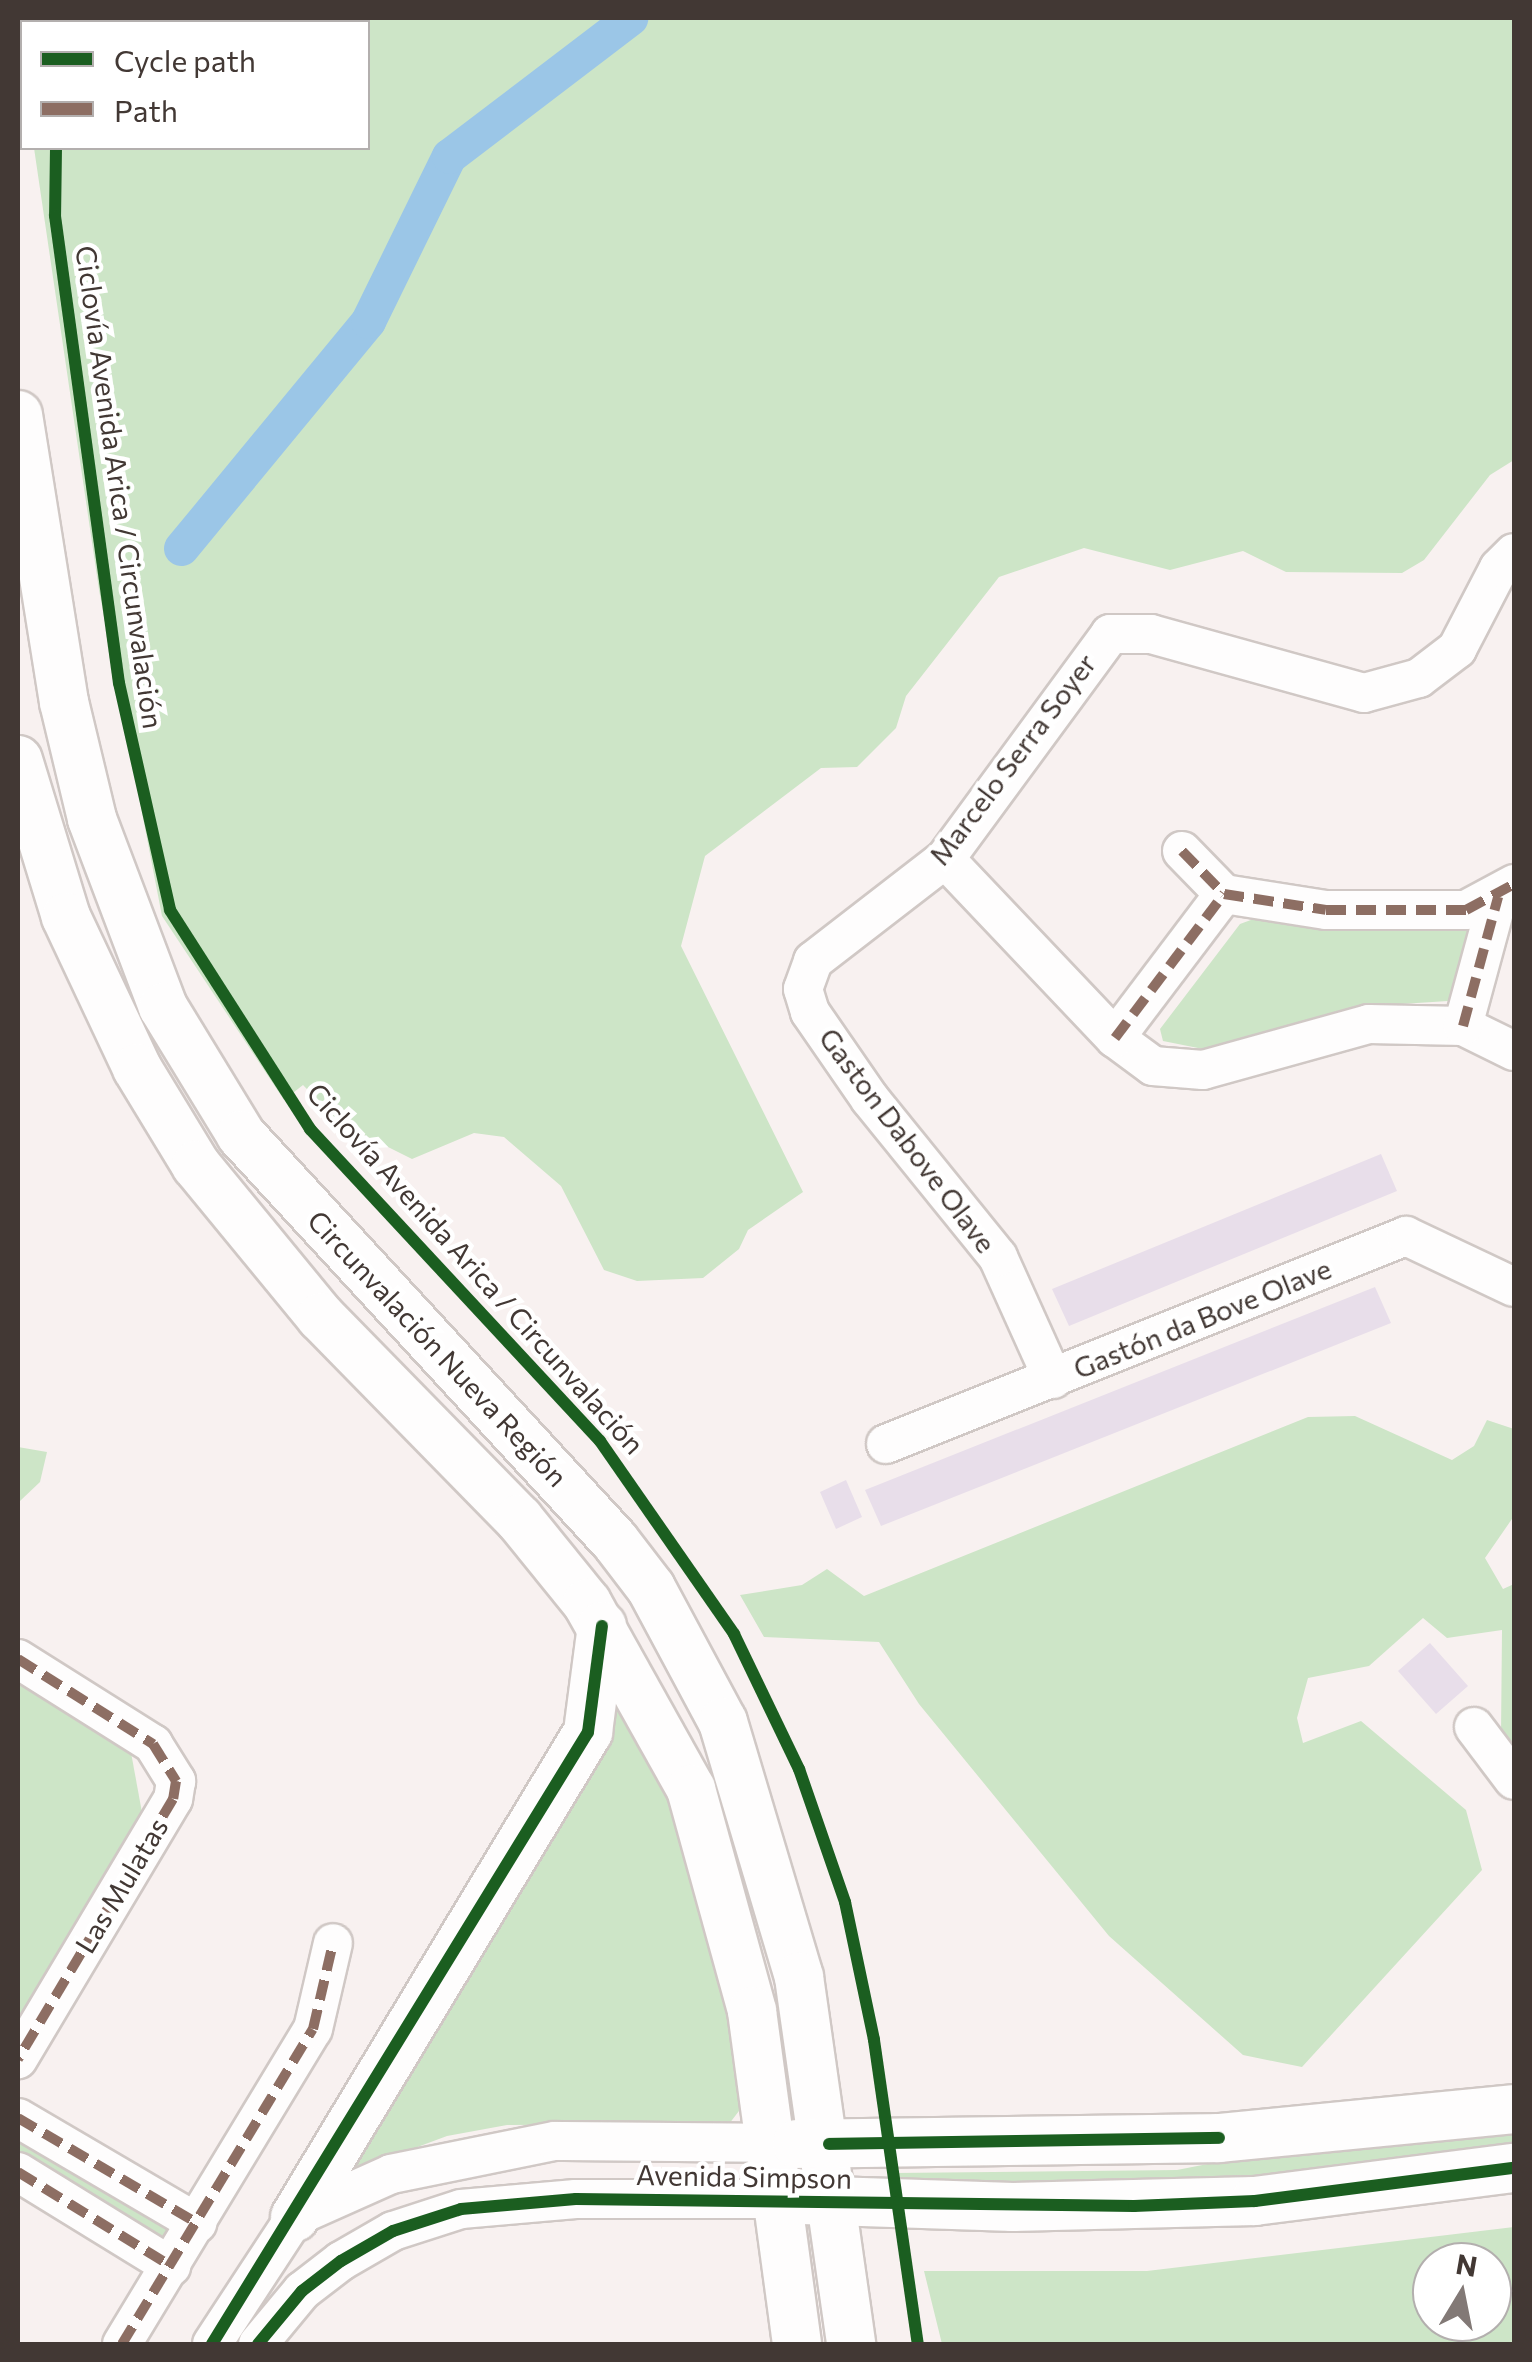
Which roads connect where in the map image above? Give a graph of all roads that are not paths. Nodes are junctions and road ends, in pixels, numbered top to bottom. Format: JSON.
{"nodes":[{"id":1,"x":18,"y":416,"type":"edge"},
{"id":2,"x":1514,"y":554,"type":"edge"},
{"id":3,"x":18,"y":760,"type":"edge"},
{"id":4,"x":1182,"y":851,"type":"dead end"},
{"id":5,"x":944,"y":859,"type":"junction"},
{"id":6,"x":1506,"y":891,"type":"edge"},
{"id":7,"x":1224,"y":894,"type":"junction"},
{"id":8,"x":810,"y":1012,"type":"joint"},
{"id":9,"x":1463,"y":1026,"type":"junction"},
{"id":10,"x":1115,"y":1038,"type":"junction"},
{"id":11,"x":1514,"y":1051,"type":"edge"},
{"id":12,"x":242,"y":1135,"type":"junction"},
{"id":13,"x":196,"y":1165,"type":"junction"},
{"id":14,"x":1514,"y":1287,"type":"edge"},
{"id":15,"x":1054,"y":1379,"type":"junction"},
{"id":16,"x":886,"y":1444,"type":"dead end"},
{"id":17,"x":602,"y":1626,"type":"junction"},
{"id":18,"x":18,"y":1659,"type":"edge"},
{"id":19,"x":1474,"y":1727,"type":"dead end"},
{"id":20,"x":1514,"y":1780,"type":"edge"},
{"id":21,"x":333,"y":1943,"type":"dead end"},
{"id":22,"x":18,"y":2059,"type":"edge"},
{"id":23,"x":1514,"y":2109,"type":"edge"},
{"id":24,"x":18,"y":2118,"type":"edge"},
{"id":25,"x":769,"y":2143,"type":"junction"},
{"id":26,"x":829,"y":2144,"type":"junction"},
{"id":27,"x":1514,"y":2168,"type":"edge"},
{"id":28,"x":18,"y":2172,"type":"edge"},
{"id":29,"x":774,"y":2200,"type":"junction"},
{"id":30,"x":834,"y":2200,"type":"junction"},
{"id":31,"x":295,"y":2217,"type":"junction"},
{"id":32,"x":197,"y":2222,"type":"junction"},
{"id":33,"x":171,"y":2266,"type":"junction"},
{"id":34,"x":122,"y":2344,"type":"edge"},
{"id":35,"x":212,"y":2344,"type":"edge"},
{"id":36,"x":258,"y":2344,"type":"edge"},
{"id":37,"x":797,"y":2344,"type":"edge"},
{"id":38,"x":851,"y":2344,"type":"edge"}],
"edges":[{"from":1,"to":12,"type":"main road","name":"Circunvalación Nueva Región"},
{"from":2,"to":5,"type":"street","name":"Marcelo Serra Soyer"},
{"from":3,"to":13,"type":"main road","name":"Circunvalación Nueva Región"},
{"from":4,"to":7,"type":"street"},
{"from":5,"to":8,"type":"street","name":"Marcelo Serra Soyer"},
{"from":5,"to":10,"type":"street"},
{"from":6,"to":7,"type":"street"},
{"from":6,"to":9,"type":"street"},
{"from":7,"to":10,"type":"street"},
{"from":8,"to":15,"type":"street","name":"Gaston Dabove Olave"},
{"from":9,"to":10,"type":"street"},
{"from":9,"to":11,"type":"street"},
{"from":12,"to":13,"type":"street"},
{"from":12,"to":26,"type":"main road","name":"Circunvalación Nueva Región"},
{"from":13,"to":17,"type":"main road","name":"Circunvalación Nueva Región"},
{"from":14,"to":15,"type":"street","name":"Gastón da Bove Olave"},
{"from":15,"to":16,"type":"street","name":"Gastón da Bove Olave"},
{"from":17,"to":25,"type":"main road","name":"Circunvalación Nueva Región"},
{"from":17,"to":31,"type":"main road"},
{"from":18,"to":22,"type":"street","name":"Las Mulatas"},
{"from":19,"to":20,"type":"street"},
{"from":21,"to":32,"type":"street"},
{"from":23,"to":26,"type":"main road","name":"Avenida Simpson"},
{"from":24,"to":32,"type":"street"},
{"from":25,"to":26,"type":"main road","name":"Avenida Simpson"},
{"from":25,"to":29,"type":"main road","name":"Circunvalación Nueva Región"},
{"from":25,"to":31,"type":"street","name":"Avenida Simpson"},
{"from":26,"to":30,"type":"main road","name":"Circunvalación Nueva Región"},
{"from":27,"to":30,"type":"main road","name":"Avenida Simpson"},
{"from":28,"to":33,"type":"street"},
{"from":29,"to":30,"type":"main road","name":"Avenida Simpson"},
{"from":29,"to":36,"type":"street","name":"Avenida Simpson"},
{"from":29,"to":37,"type":"main road","name":"Circunvalación Nueva Región"},
{"from":30,"to":38,"type":"main road","name":"Circunvalación Nueva Región"},
{"from":31,"to":35,"type":"street"},
{"from":32,"to":33,"type":"street"},
{"from":33,"to":34,"type":"street"}]}
